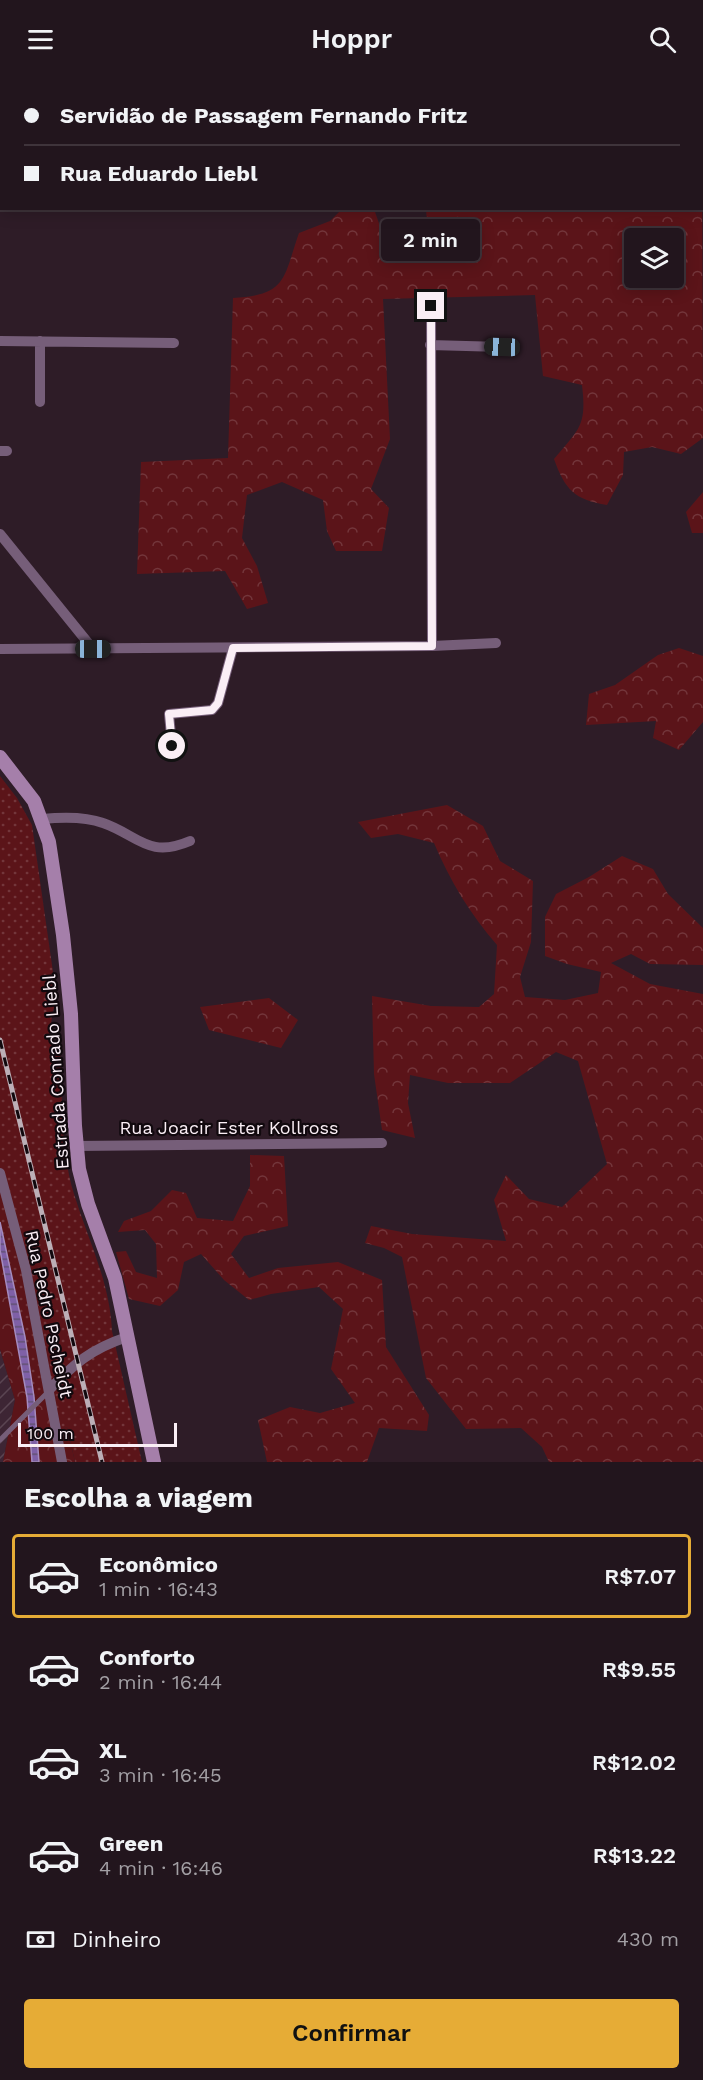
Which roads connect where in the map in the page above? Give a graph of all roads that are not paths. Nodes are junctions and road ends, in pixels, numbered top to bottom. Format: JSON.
{"nodes":[{"id":1,"x":431,"y":306,"type":"dead end"},
{"id":2,"x":0,"y":341,"type":"edge"},
{"id":3,"x":40,"y":341,"type":"junction"},
{"id":4,"x":174,"y":343,"type":"dead end"},
{"id":5,"x":430,"y":345,"type":"junction"},
{"id":6,"x":502,"y":347,"type":"dead end"},
{"id":7,"x":40,"y":402,"type":"dead end"},
{"id":8,"x":0,"y":534,"type":"edge"},
{"id":9,"x":496,"y":643,"type":"dead end"},
{"id":10,"x":432,"y":646,"type":"junction"},
{"id":11,"x":233,"y":648,"type":"junction"},
{"id":12,"x":0,"y":649,"type":"edge"},
{"id":13,"x":93,"y":649,"type":"junction"},
{"id":14,"x":172,"y":746,"type":"dead end"},
{"id":15,"x":0,"y":757,"type":"edge"},
{"id":16,"x":42,"y":819,"type":"junction"},
{"id":17,"x":190,"y":840,"type":"dead end"},
{"id":18,"x":382,"y":1143,"type":"dead end"},
{"id":19,"x":76,"y":1146,"type":"junction"},
{"id":20,"x":0,"y":1173,"type":"edge"},
{"id":21,"x":128,"y":1337,"type":"junction"},
{"id":22,"x":46,"y":1394,"type":"junction"},
{"id":23,"x":0,"y":1440,"type":"edge"},
{"id":24,"x":62,"y":1462,"type":"edge"},
{"id":25,"x":154,"y":1462,"type":"edge"}],
"edges":[{"from":1,"to":5,"type":"street"},
{"from":2,"to":3,"type":"street"},
{"from":3,"to":4,"type":"street"},
{"from":3,"to":7,"type":"street"},
{"from":5,"to":6,"type":"street"},
{"from":5,"to":10,"type":"street"},
{"from":8,"to":13,"type":"street"},
{"from":9,"to":10,"type":"street"},
{"from":10,"to":11,"type":"street"},
{"from":11,"to":13,"type":"street"},
{"from":11,"to":14,"type":"street"},
{"from":12,"to":13,"type":"street"},
{"from":15,"to":16,"type":"main road","name":"Estrada Conrado Liebl"},
{"from":16,"to":17,"type":"street"},
{"from":16,"to":19,"type":"main road","name":"Estrada Conrado Liebl"},
{"from":18,"to":19,"type":"street","name":"Rua Joacir Ester Kollross"},
{"from":19,"to":21,"type":"main road","name":"Estrada Conrado Liebl"},
{"from":20,"to":22,"type":"street","name":"Rua Pedro Pscheidt"},
{"from":21,"to":22,"type":"street"},
{"from":21,"to":25,"type":"main road","name":"Estrada Conrado Liebl"},
{"from":22,"to":23,"type":"lane"},
{"from":22,"to":24,"type":"street","name":"Rua Pedro Pscheidt"}]}
